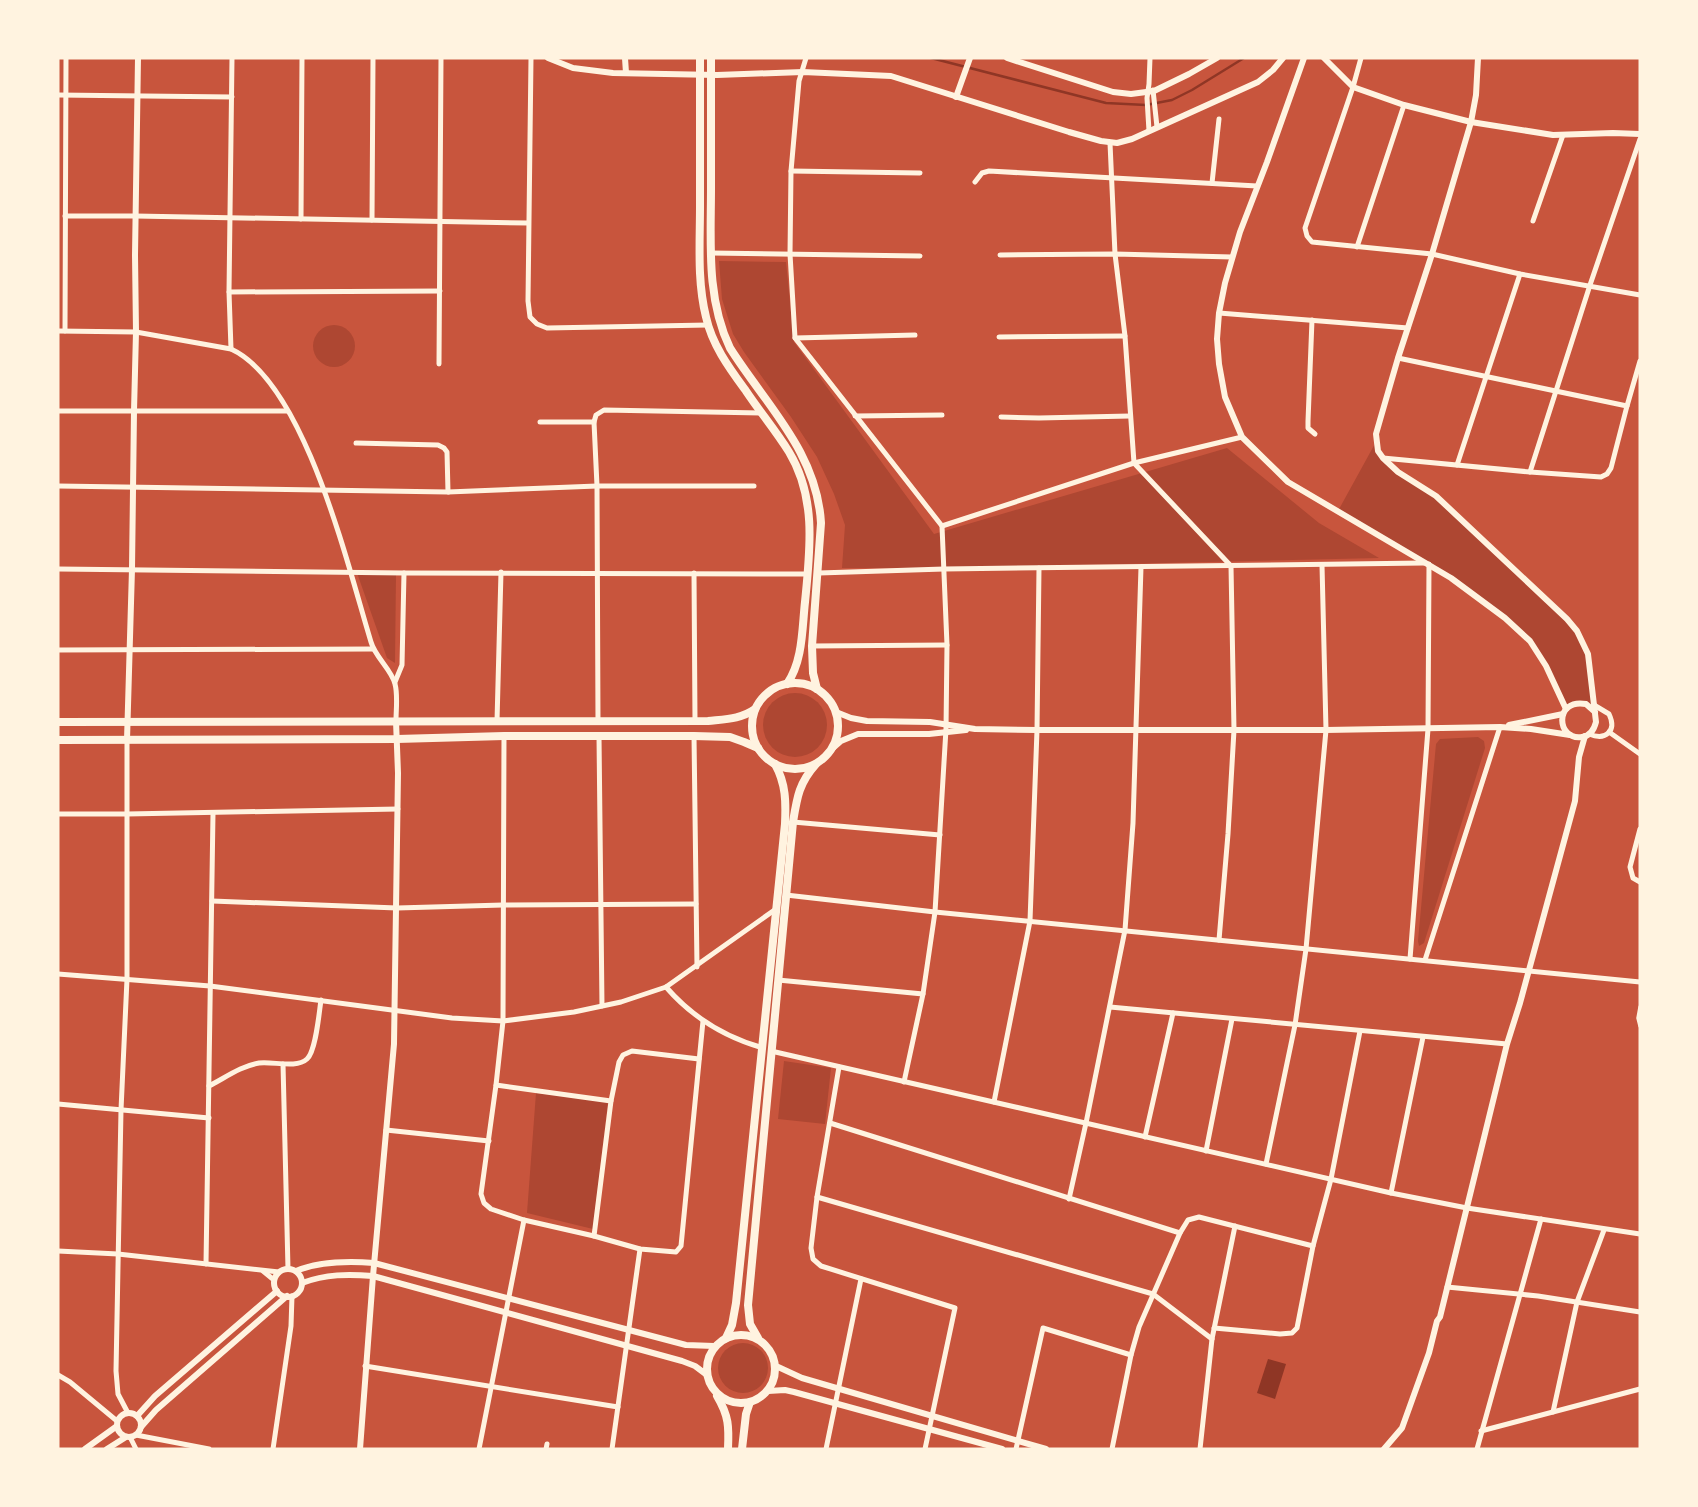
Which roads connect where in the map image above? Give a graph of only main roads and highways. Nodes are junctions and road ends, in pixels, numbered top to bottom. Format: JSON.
{"nodes":[{"id":1,"x":701,"y":58,"type":"edge"},
{"id":2,"x":711,"y":58,"type":"edge"},
{"id":3,"x":786,"y":684,"type":"junction"},
{"id":4,"x":817,"y":689,"type":"junction"},
{"id":5,"x":755,"y":709,"type":"junction"},
{"id":6,"x":58,"y":722,"type":"edge"},
{"id":7,"x":58,"y":740,"type":"edge"},
{"id":8,"x":758,"y":748,"type":"junction"},
{"id":9,"x":775,"y":764,"type":"junction"},
{"id":10,"x":816,"y":764,"type":"junction"},
{"id":11,"x":767,"y":1049,"type":"junction"},
{"id":12,"x":726,"y":1338,"type":"junction"},
{"id":13,"x":758,"y":1339,"type":"junction"},
{"id":14,"x":714,"y":1391,"type":"junction"},
{"id":15,"x":750,"y":1402,"type":"junction"},
{"id":16,"x":728,"y":1449,"type":"edge"},
{"id":17,"x":742,"y":1449,"type":"edge"}],
"edges":[{"from":1,"to":3,"type":"main road"},
{"from":2,"to":4,"type":"main road"},
{"from":3,"to":4,"type":"main road"},
{"from":3,"to":5,"type":"main road"},
{"from":4,"to":10,"type":"main road"},
{"from":5,"to":6,"type":"main road"},
{"from":5,"to":8,"type":"main road"},
{"from":7,"to":8,"type":"main road"},
{"from":8,"to":9,"type":"main road"},
{"from":9,"to":10,"type":"main road"},
{"from":9,"to":11,"type":"main road"},
{"from":10,"to":11,"type":"main road"},
{"from":11,"to":12,"type":"main road"},
{"from":11,"to":13,"type":"main road"},
{"from":12,"to":13,"type":"main road"},
{"from":12,"to":14,"type":"main road"},
{"from":13,"to":15,"type":"main road"},
{"from":14,"to":15,"type":"main road"},
{"from":14,"to":16,"type":"main road"},
{"from":15,"to":17,"type":"main road"}]}
